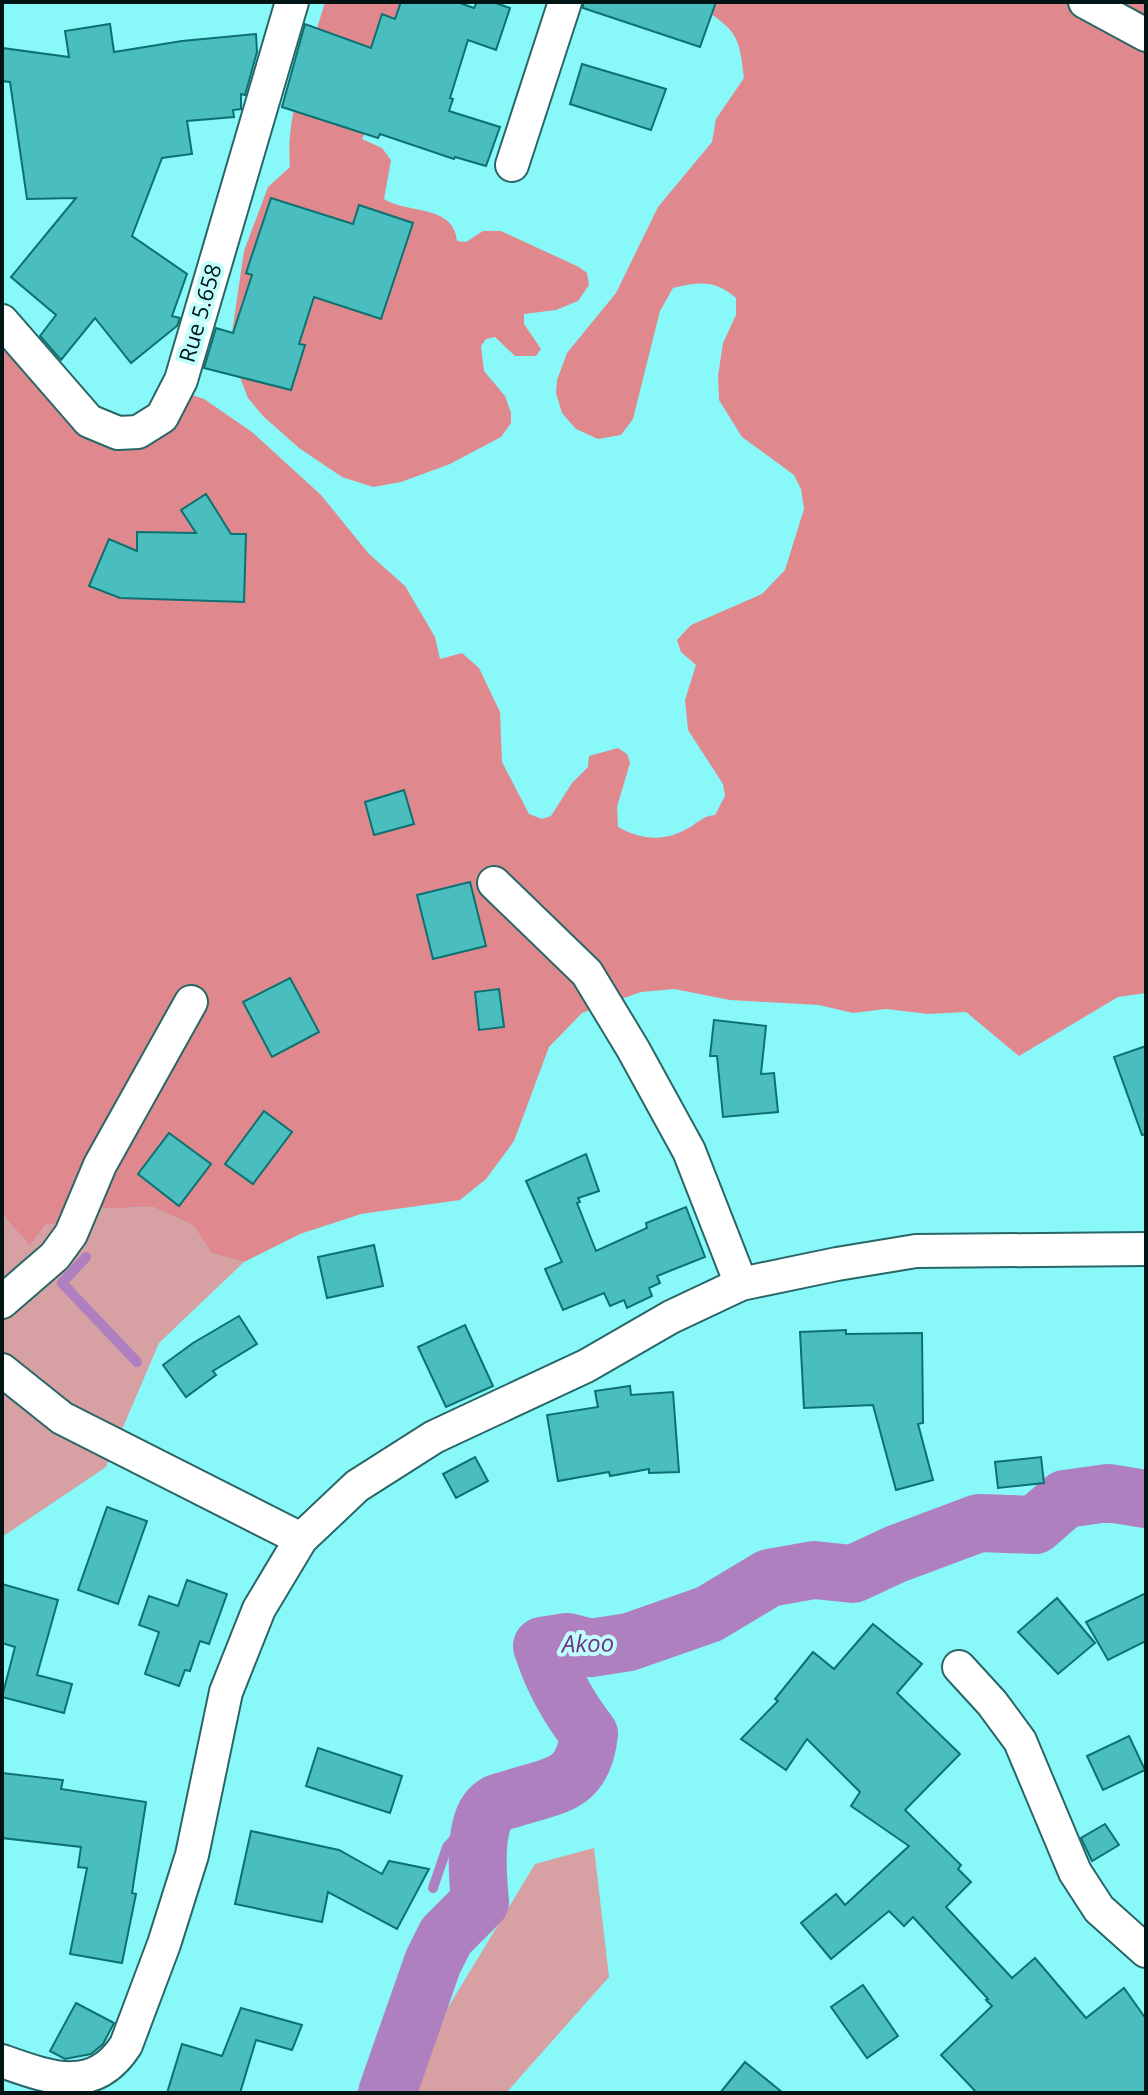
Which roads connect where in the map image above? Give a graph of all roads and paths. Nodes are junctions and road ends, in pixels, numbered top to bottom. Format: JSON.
{"nodes":[{"id":1,"x":292,"y":2,"type":"edge"},
{"id":2,"x":565,"y":2,"type":"edge"},
{"id":3,"x":1085,"y":2,"type":"edge"},
{"id":4,"x":1146,"y":35,"type":"edge"},
{"id":5,"x":512,"y":165,"type":"dead end"},
{"id":6,"x":2,"y":321,"type":"edge"},
{"id":7,"x":494,"y":883,"type":"dead end"},
{"id":8,"x":191,"y":1002,"type":"dead end"},
{"id":9,"x":1146,"y":1249,"type":"edge"},
{"id":10,"x":741,"y":1284,"type":"junction"},
{"id":11,"x":2,"y":1302,"type":"edge"},
{"id":12,"x":2,"y":1370,"type":"edge"},
{"id":13,"x":301,"y":1539,"type":"junction"},
{"id":14,"x":959,"y":1667,"type":"dead end"},
{"id":15,"x":1146,"y":1951,"type":"edge"},
{"id":16,"x":2,"y":2061,"type":"edge"}],
"edges":[{"from":1,"to":6,"type":"street","name":"Rue 5.658"},
{"from":2,"to":5,"type":"street"},
{"from":3,"to":4,"type":"street"},
{"from":7,"to":10,"type":"street"},
{"from":8,"to":11,"type":"street"},
{"from":9,"to":10,"type":"street"},
{"from":10,"to":13,"type":"street"},
{"from":12,"to":13,"type":"street"},
{"from":13,"to":16,"type":"street"},
{"from":14,"to":15,"type":"street"}]}
